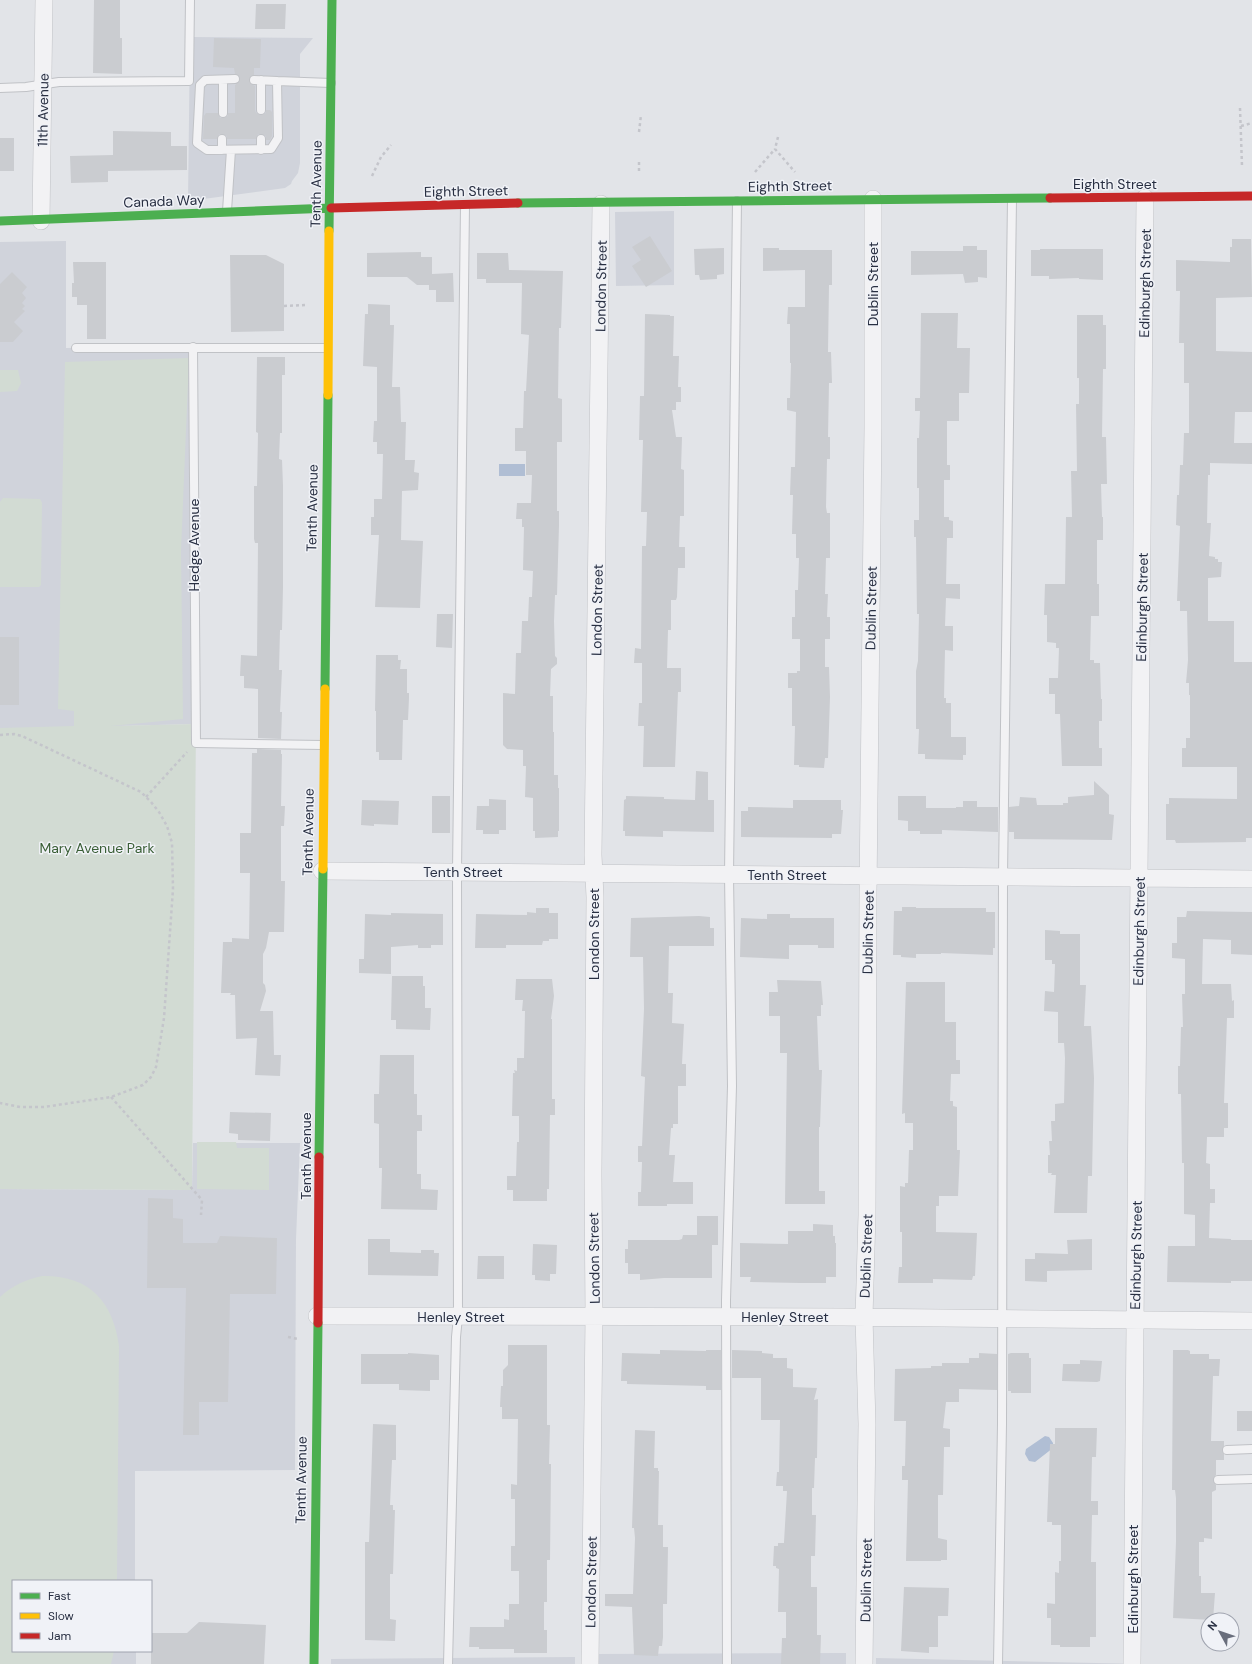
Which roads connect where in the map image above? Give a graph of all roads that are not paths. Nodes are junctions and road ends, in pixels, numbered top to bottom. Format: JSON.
{"nodes":[{"id":1,"x":44,"y":0,"type":"edge"},
{"id":2,"x":190,"y":0,"type":"edge"},
{"id":3,"x":332,"y":0,"type":"edge"},
{"id":4,"x":235,"y":79,"type":"dead end"},
{"id":5,"x":223,"y":80,"type":"junction"},
{"id":6,"x":277,"y":81,"type":"junction"},
{"id":7,"x":332,"y":83,"type":"junction"},
{"id":8,"x":44,"y":85,"type":"junction"},
{"id":9,"x":0,"y":88,"type":"edge"},
{"id":10,"x":261,"y":110,"type":"dead end"},
{"id":11,"x":223,"y":113,"type":"dead end"},
{"id":12,"x":222,"y":139,"type":"dead end"},
{"id":13,"x":261,"y":140,"type":"dead end"},
{"id":14,"x":222,"y":150,"type":"junction"},
{"id":15,"x":231,"y":150,"type":"junction"},
{"id":16,"x":261,"y":150,"type":"junction"},
{"id":17,"x":1252,"y":196,"type":"edge"},
{"id":18,"x":1012,"y":198,"type":"junction"},
{"id":19,"x":1145,"y":198,"type":"junction"},
{"id":20,"x":872,"y":199,"type":"junction"},
{"id":21,"x":737,"y":201,"type":"junction"},
{"id":22,"x":465,"y":204,"type":"junction"},
{"id":23,"x":602,"y":204,"type":"junction"},
{"id":24,"x":329,"y":208,"type":"junction"},
{"id":25,"x":227,"y":212,"type":"junction"},
{"id":26,"x":0,"y":221,"type":"edge"},
{"id":27,"x":41,"y":221,"type":"junction"},
{"id":28,"x":193,"y":347,"type":"junction"},
{"id":29,"x":76,"y":348,"type":"dead end"},
{"id":30,"x":328,"y":348,"type":"junction"},
{"id":31,"x":323,"y":745,"type":"junction"},
{"id":32,"x":322,"y":871,"type":"junction"},
{"id":33,"x":456,"y":872,"type":"junction"},
{"id":34,"x":594,"y":873,"type":"junction"},
{"id":35,"x":729,"y":875,"type":"junction"},
{"id":36,"x":869,"y":876,"type":"junction"},
{"id":37,"x":1003,"y":876,"type":"junction"},
{"id":38,"x":1140,"y":878,"type":"junction"},
{"id":39,"x":1252,"y":879,"type":"edge"},
{"id":40,"x":317,"y":1316,"type":"junction"},
{"id":41,"x":458,"y":1317,"type":"junction"},
{"id":42,"x":594,"y":1317,"type":"junction"},
{"id":43,"x":728,"y":1317,"type":"junction"},
{"id":44,"x":864,"y":1317,"type":"junction"},
{"id":45,"x":1002,"y":1318,"type":"junction"},
{"id":46,"x":1135,"y":1320,"type":"junction"},
{"id":47,"x":1252,"y":1321,"type":"edge"},
{"id":48,"x":1252,"y":1449,"type":"edge"},
{"id":49,"x":1227,"y":1450,"type":"dead end"},
{"id":50,"x":1252,"y":1479,"type":"edge"},
{"id":51,"x":1218,"y":1480,"type":"dead end"},
{"id":52,"x":314,"y":1664,"type":"edge"},
{"id":53,"x":448,"y":1664,"type":"edge"},
{"id":54,"x":590,"y":1664,"type":"edge"},
{"id":55,"x":727,"y":1664,"type":"edge"},
{"id":56,"x":864,"y":1664,"type":"edge"},
{"id":57,"x":998,"y":1664,"type":"edge"},
{"id":58,"x":1132,"y":1664,"type":"edge"}],
"edges":[{"from":1,"to":8,"type":"street","name":"11th Avenue"},
{"from":2,"to":8,"type":"lane"},
{"from":3,"to":7,"type":"main road","name":"Tenth Avenue"},
{"from":4,"to":5,"type":"lane"},
{"from":5,"to":11,"type":"lane"},
{"from":5,"to":14,"type":"lane"},
{"from":6,"to":7,"type":"lane"},
{"from":6,"to":10,"type":"lane"},
{"from":6,"to":16,"type":"lane"},
{"from":7,"to":24,"type":"main road","name":"Tenth Avenue"},
{"from":8,"to":9,"type":"lane"},
{"from":8,"to":27,"type":"street","name":"11th Avenue"},
{"from":12,"to":14,"type":"lane"},
{"from":13,"to":16,"type":"lane"},
{"from":14,"to":15,"type":"lane"},
{"from":15,"to":16,"type":"lane"},
{"from":15,"to":25,"type":"lane"},
{"from":17,"to":19,"type":"main road","name":"Eighth Street"},
{"from":18,"to":19,"type":"main road","name":"Eighth Street"},
{"from":18,"to":20,"type":"main road","name":"Eighth Street"},
{"from":18,"to":37,"type":"lane"},
{"from":19,"to":38,"type":"street","name":"Edinburgh Street"},
{"from":20,"to":21,"type":"main road","name":"Eighth Street"},
{"from":20,"to":36,"type":"street","name":"Dublin Street"},
{"from":21,"to":23,"type":"main road","name":"Eighth Street"},
{"from":21,"to":35,"type":"lane"},
{"from":22,"to":23,"type":"main road","name":"Eighth Street"},
{"from":22,"to":24,"type":"main road","name":"Eighth Street"},
{"from":22,"to":33,"type":"lane"},
{"from":23,"to":34,"type":"street","name":"London Street"},
{"from":24,"to":25,"type":"main road","name":"Canada Way"},
{"from":24,"to":30,"type":"main road","name":"Tenth Avenue"},
{"from":25,"to":27,"type":"main road","name":"Canada Way"},
{"from":26,"to":27,"type":"main road","name":"Canada Way"},
{"from":28,"to":29,"type":"lane"},
{"from":28,"to":30,"type":"lane"},
{"from":28,"to":31,"type":"lane","name":"Hedge Avenue"},
{"from":30,"to":31,"type":"main road","name":"Tenth Avenue"},
{"from":31,"to":32,"type":"main road","name":"Tenth Avenue"},
{"from":32,"to":33,"type":"street","name":"Tenth Street"},
{"from":32,"to":40,"type":"main road","name":"Tenth Avenue"},
{"from":33,"to":34,"type":"street","name":"Tenth Street"},
{"from":33,"to":41,"type":"lane"},
{"from":34,"to":35,"type":"street","name":"Tenth Street"},
{"from":34,"to":42,"type":"street","name":"London Street"},
{"from":35,"to":36,"type":"street","name":"Tenth Street"},
{"from":35,"to":43,"type":"lane"},
{"from":36,"to":37,"type":"street","name":"Tenth Street"},
{"from":36,"to":44,"type":"street","name":"Dublin Street"},
{"from":37,"to":38,"type":"street","name":"Tenth Street"},
{"from":37,"to":45,"type":"lane"},
{"from":38,"to":39,"type":"street","name":"Tenth Street"},
{"from":38,"to":46,"type":"street","name":"Edinburgh Street"},
{"from":40,"to":41,"type":"street","name":"Henley Street"},
{"from":40,"to":52,"type":"main road","name":"Tenth Avenue"},
{"from":41,"to":42,"type":"street","name":"Henley Street"},
{"from":41,"to":53,"type":"lane"},
{"from":42,"to":43,"type":"street","name":"Henley Street"},
{"from":42,"to":54,"type":"street","name":"London Street"},
{"from":43,"to":44,"type":"street","name":"Henley Street"},
{"from":43,"to":55,"type":"lane"},
{"from":44,"to":45,"type":"street","name":"Henley Street"},
{"from":44,"to":56,"type":"street","name":"Dublin Street"},
{"from":45,"to":46,"type":"street","name":"Henley Street"},
{"from":45,"to":57,"type":"lane"},
{"from":46,"to":47,"type":"street","name":"Henley Street"},
{"from":46,"to":58,"type":"street","name":"Edinburgh Street"},
{"from":48,"to":49,"type":"lane"},
{"from":50,"to":51,"type":"lane"}]}
